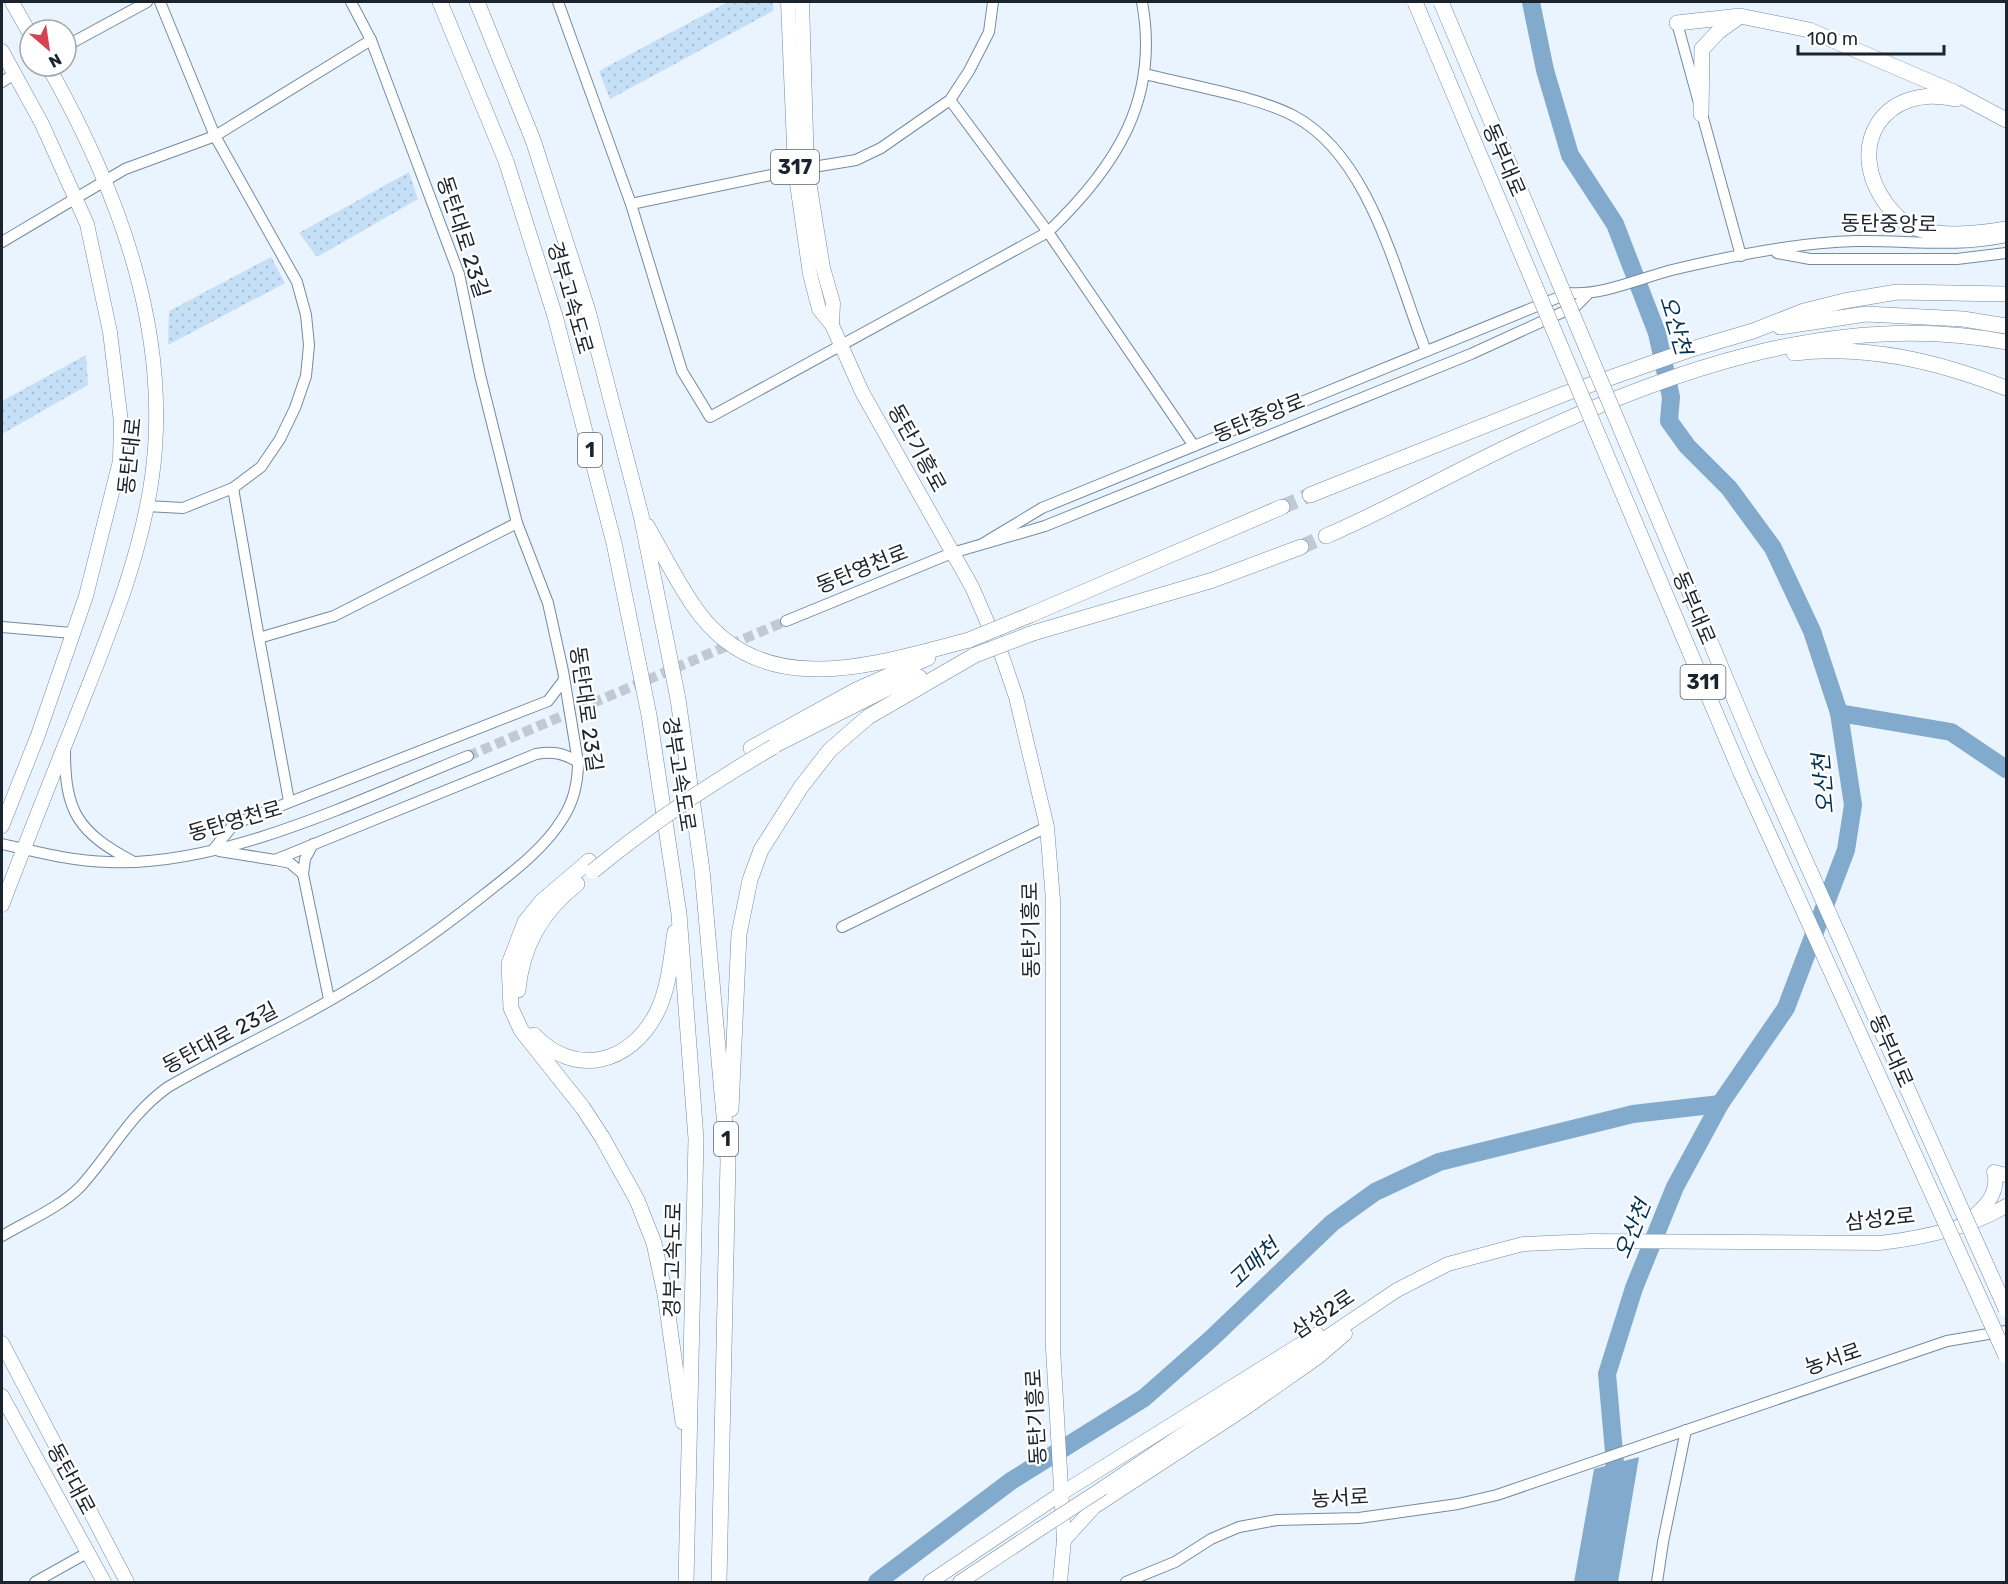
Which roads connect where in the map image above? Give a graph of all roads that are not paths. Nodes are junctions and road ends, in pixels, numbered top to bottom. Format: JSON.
{"nodes":[{"id":1,"x":12,"y":2,"type":"edge"},
{"id":2,"x":147,"y":2,"type":"edge"},
{"id":3,"x":160,"y":2,"type":"edge"},
{"id":4,"x":351,"y":2,"type":"edge"},
{"id":5,"x":440,"y":2,"type":"edge"},
{"id":6,"x":477,"y":2,"type":"edge"},
{"id":7,"x":558,"y":2,"type":"edge"},
{"id":8,"x":788,"y":2,"type":"edge"},
{"id":9,"x":802,"y":2,"type":"edge"},
{"id":10,"x":993,"y":2,"type":"edge"},
{"id":11,"x":1142,"y":2,"type":"edge"},
{"id":12,"x":1415,"y":2,"type":"edge"},
{"id":13,"x":1441,"y":2,"type":"edge"},
{"id":14,"x":1740,"y":16,"type":"junction"},
{"id":15,"x":21,"y":18,"type":"edge"},
{"id":16,"x":1677,"y":23,"type":"joint"},
{"id":17,"x":78,"y":39,"type":"edge"},
{"id":18,"x":370,"y":40,"type":"junction"},
{"id":19,"x":2,"y":51,"type":"edge"},
{"id":20,"x":14,"y":74,"type":"junction"},
{"id":21,"x":1145,"y":74,"type":"junction"},
{"id":22,"x":55,"y":78,"type":"edge"},
{"id":23,"x":2,"y":82,"type":"edge"},
{"id":24,"x":950,"y":100,"type":"junction"},
{"id":25,"x":1993,"y":111,"type":"junction"},
{"id":26,"x":1701,"y":114,"type":"junction"},
{"id":27,"x":2007,"y":120,"type":"edge"},
{"id":28,"x":215,"y":136,"type":"junction"},
{"id":29,"x":801,"y":170,"type":"junction"},
{"id":30,"x":105,"y":180,"type":"junction"},
{"id":31,"x":75,"y":198,"type":"junction"},
{"id":32,"x":631,"y":204,"type":"junction"},
{"id":33,"x":2007,"y":229,"type":"edge"},
{"id":34,"x":1048,"y":232,"type":"junction"},
{"id":35,"x":2007,"y":237,"type":"edge"},
{"id":36,"x":2,"y":242,"type":"edge"},
{"id":37,"x":1771,"y":252,"type":"junction"},
{"id":38,"x":2007,"y":253,"type":"edge"},
{"id":39,"x":1741,"y":256,"type":"junction"},
{"id":40,"x":2007,"y":294,"type":"edge"},
{"id":41,"x":1587,"y":295,"type":"junction"},
{"id":42,"x":2007,"y":326,"type":"edge"},
{"id":43,"x":1753,"y":331,"type":"junction"},
{"id":44,"x":2007,"y":342,"type":"edge"},
{"id":45,"x":842,"y":347,"type":"junction"},
{"id":46,"x":1426,"y":351,"type":"junction"},
{"id":47,"x":1735,"y":360,"type":"junction"},
{"id":48,"x":2007,"y":388,"type":"edge"},
{"id":49,"x":1194,"y":446,"type":"junction"},
{"id":50,"x":233,"y":488,"type":"junction"},
{"id":51,"x":1310,"y":495,"type":"tunnel mouth"},
{"id":52,"x":146,"y":506,"type":"junction"},
{"id":53,"x":1282,"y":507,"type":"tunnel mouth"},
{"id":54,"x":641,"y":514,"type":"junction"},
{"id":55,"x":517,"y":523,"type":"junction"},
{"id":56,"x":1326,"y":536,"type":"tunnel mouth"},
{"id":57,"x":984,"y":543,"type":"junction"},
{"id":58,"x":1301,"y":547,"type":"tunnel mouth"},
{"id":59,"x":952,"y":553,"type":"junction"},
{"id":60,"x":786,"y":621,"type":"tunnel mouth"},
{"id":61,"x":2,"y":627,"type":"edge"},
{"id":62,"x":72,"y":633,"type":"junction"},
{"id":63,"x":260,"y":638,"type":"junction"},
{"id":64,"x":969,"y":640,"type":"junction"},
{"id":65,"x":975,"y":655,"type":"junction"},
{"id":66,"x":564,"y":680,"type":"junction"},
{"id":67,"x":65,"y":746,"type":"junction"},
{"id":68,"x":468,"y":756,"type":"tunnel mouth"},
{"id":69,"x":578,"y":762,"type":"junction"},
{"id":70,"x":289,"y":801,"type":"junction"},
{"id":71,"x":2,"y":826,"type":"edge"},
{"id":72,"x":1047,"y":827,"type":"junction"},
{"id":73,"x":2,"y":844,"type":"edge"},
{"id":74,"x":313,"y":844,"type":"junction"},
{"id":75,"x":24,"y":849,"type":"junction"},
{"id":76,"x":213,"y":850,"type":"junction"},
{"id":77,"x":275,"y":860,"type":"junction"},
{"id":78,"x":135,"y":862,"type":"junction"},
{"id":79,"x":591,"y":866,"type":"junction"},
{"id":80,"x":303,"y":874,"type":"junction"},
{"id":81,"x":2,"y":905,"type":"edge"},
{"id":82,"x":678,"y":914,"type":"junction"},
{"id":83,"x":842,"y":927,"type":"dead end"},
{"id":84,"x":329,"y":999,"type":"junction"},
{"id":85,"x":728,"y":1160,"type":"junction"},
{"id":86,"x":2007,"y":1175,"type":"edge"},
{"id":87,"x":2007,"y":1206,"type":"edge"},
{"id":88,"x":1964,"y":1224,"type":"junction"},
{"id":89,"x":2,"y":1236,"type":"edge"},
{"id":90,"x":1397,"y":1290,"type":"junction"},
{"id":91,"x":2007,"y":1309,"type":"edge"},
{"id":92,"x":2007,"y":1331,"type":"edge"},
{"id":93,"x":2,"y":1343,"type":"edge"},
{"id":94,"x":2007,"y":1356,"type":"edge"},
{"id":95,"x":2,"y":1396,"type":"edge"},
{"id":96,"x":1681,"y":1433,"type":"junction"},
{"id":97,"x":689,"y":1465,"type":"junction"},
{"id":98,"x":1061,"y":1487,"type":"junction"},
{"id":99,"x":1064,"y":1540,"type":"junction"},
{"id":100,"x":87,"y":1553,"type":"junction"},
{"id":101,"x":34,"y":1582,"type":"edge"},
{"id":102,"x":104,"y":1582,"type":"edge"},
{"id":103,"x":127,"y":1582,"type":"edge"},
{"id":104,"x":686,"y":1582,"type":"edge"},
{"id":105,"x":719,"y":1582,"type":"edge"},
{"id":106,"x":930,"y":1582,"type":"edge"},
{"id":107,"x":960,"y":1582,"type":"edge"},
{"id":108,"x":1060,"y":1582,"type":"edge"},
{"id":109,"x":1125,"y":1582,"type":"edge"},
{"id":110,"x":1657,"y":1582,"type":"edge"}],
"edges":[{"from":1,"to":15,"type":"main road"},
{"from":2,"to":17,"type":"street"},
{"from":3,"to":28,"type":"street"},
{"from":4,"to":18,"type":"street","name":"동탄대로 23길"},
{"from":5,"to":82,"type":"highway","name":"경부고속도로","number":"1"},
{"from":6,"to":54,"type":"highway","name":"경부고속도로","number":"1"},
{"from":7,"to":32,"type":"street"},
{"from":8,"to":29,"type":"main road","name":"동탄기흥로","number":"317"},
{"from":9,"to":29,"type":"main road","name":"동탄기흥로","number":"317"},
{"from":10,"to":24,"type":"street"},
{"from":11,"to":21,"type":"street"},
{"from":12,"to":94,"type":"highway","name":"동부대로","number":"311","bridge":true},
{"from":13,"to":91,"type":"highway","name":"동부대로","number":"311","bridge":true},
{"from":14,"to":16,"type":"highway"},
{"from":14,"to":25,"type":"highway"},
{"from":14,"to":26,"type":"highway"},
{"from":16,"to":26,"type":"street"},
{"from":18,"to":28,"type":"street"},
{"from":18,"to":55,"type":"street","name":"동탄대로 23길"},
{"from":19,"to":20,"type":"main road","name":"동탄대로"},
{"from":20,"to":23,"type":"street"},
{"from":20,"to":31,"type":"main road","name":"동탄대로"},
{"from":21,"to":34,"type":"street"},
{"from":21,"to":46,"type":"street"},
{"from":22,"to":30,"type":"main road","name":"동탄대로"},
{"from":24,"to":29,"type":"street"},
{"from":24,"to":34,"type":"street"},
{"from":25,"to":27,"type":"highway"},
{"from":25,"to":33,"type":"highway"},
{"from":26,"to":39,"type":"street"},
{"from":28,"to":30,"type":"street"},
{"from":28,"to":50,"type":"street"},
{"from":29,"to":32,"type":"street"},
{"from":29,"to":45,"type":"main road","name":"동탄기흥로","number":"317"},
{"from":30,"to":31,"type":"street"},
{"from":30,"to":52,"type":"main road","name":"동탄대로"},
{"from":31,"to":36,"type":"street"},
{"from":31,"to":62,"type":"main road","name":"동탄대로"},
{"from":32,"to":45,"type":"street"},
{"from":34,"to":45,"type":"street"},
{"from":34,"to":49,"type":"street"},
{"from":35,"to":37,"type":"street","name":"동탄중앙로"},
{"from":37,"to":38,"type":"street","name":"동탄중앙로"},
{"from":37,"to":39,"type":"street","name":"동탄중앙로"},
{"from":39,"to":41,"type":"street","name":"동탄중앙로"},
{"from":40,"to":43,"type":"highway"},
{"from":41,"to":46,"type":"street"},
{"from":41,"to":57,"type":"street","name":"동탄중앙로"},
{"from":42,"to":43,"type":"highway"},
{"from":43,"to":51,"type":"highway","bridge":true},
{"from":44,"to":47,"type":"highway"},
{"from":45,"to":59,"type":"main road","name":"동탄기흥로","number":"317"},
{"from":46,"to":49,"type":"street"},
{"from":47,"to":48,"type":"highway"},
{"from":47,"to":56,"type":"highway","bridge":true},
{"from":49,"to":57,"type":"street"},
{"from":50,"to":52,"type":"street"},
{"from":50,"to":63,"type":"street"},
{"from":52,"to":67,"type":"main road","name":"동탄대로"},
{"from":53,"to":64,"type":"highway","bridge":true},
{"from":54,"to":64,"type":"highway"},
{"from":54,"to":85,"type":"highway","name":"경부고속도로","number":"1"},
{"from":55,"to":63,"type":"street"},
{"from":55,"to":66,"type":"street","name":"동탄대로 23길"},
{"from":57,"to":59,"type":"street","name":"동탄중앙로"},
{"from":58,"to":65,"type":"highway","bridge":true},
{"from":59,"to":60,"type":"street","name":"동탄영천로"},
{"from":59,"to":72,"type":"main road","name":"동탄기흥로","number":"317"},
{"from":61,"to":62,"type":"street"},
{"from":62,"to":71,"type":"main road","name":"동탄대로"},
{"from":63,"to":70,"type":"street"},
{"from":64,"to":79,"type":"highway"},
{"from":65,"to":79,"type":"highway","bridge":true},
{"from":65,"to":85,"type":"highway"},
{"from":66,"to":69,"type":"street","name":"동탄대로 23길"},
{"from":66,"to":70,"type":"street"},
{"from":67,"to":75,"type":"main road","name":"동탄대로"},
{"from":67,"to":78,"type":"street"},
{"from":68,"to":76,"type":"street","name":"동탄영천로"},
{"from":69,"to":74,"type":"street"},
{"from":69,"to":84,"type":"street","name":"동탄대로 23길"},
{"from":70,"to":76,"type":"street"},
{"from":72,"to":83,"type":"street"},
{"from":72,"to":98,"type":"main road","name":"동탄기흥로","number":"317"},
{"from":73,"to":75,"type":"street","name":"동탄영천로"},
{"from":74,"to":77,"type":"street"},
{"from":74,"to":80,"type":"street"},
{"from":75,"to":78,"type":"street","name":"동탄영천로"},
{"from":75,"to":81,"type":"main road","name":"동탄대로"},
{"from":76,"to":77,"type":"street"},
{"from":76,"to":78,"type":"street","name":"동탄영천로"},
{"from":77,"to":80,"type":"street"},
{"from":79,"to":82,"type":"highway"},
{"from":79,"to":97,"type":"highway"},
{"from":80,"to":84,"type":"street"},
{"from":82,"to":97,"type":"highway","name":"경부고속도로","number":"1"},
{"from":84,"to":89,"type":"street","name":"동탄대로 23길"},
{"from":85,"to":105,"type":"highway","name":"경부고속도로","number":"1"},
{"from":86,"to":88,"type":"main road"},
{"from":87,"to":88,"type":"main road","name":"삼성2로"},
{"from":88,"to":90,"type":"main road","name":"삼성2로"},
{"from":90,"to":98,"type":"main road"},
{"from":90,"to":99,"type":"main road"},
{"from":90,"to":107,"type":"main road","name":"삼성2로","bridge":true},
{"from":92,"to":96,"type":"street","name":"농서로"},
{"from":93,"to":103,"type":"main road"},
{"from":95,"to":100,"type":"main road","name":"동탄대로"},
{"from":96,"to":109,"type":"street","name":"농서로"},
{"from":96,"to":110,"type":"street"},
{"from":97,"to":104,"type":"highway","name":"경부고속도로","number":"1"},
{"from":98,"to":99,"type":"main road","name":"동탄기흥로","number":"317"},
{"from":98,"to":106,"type":"main road"},
{"from":99,"to":108,"type":"main road","name":"동탄기흥로","number":"317"},
{"from":100,"to":101,"type":"street"},
{"from":100,"to":102,"type":"main road","name":"동탄대로"}]}
